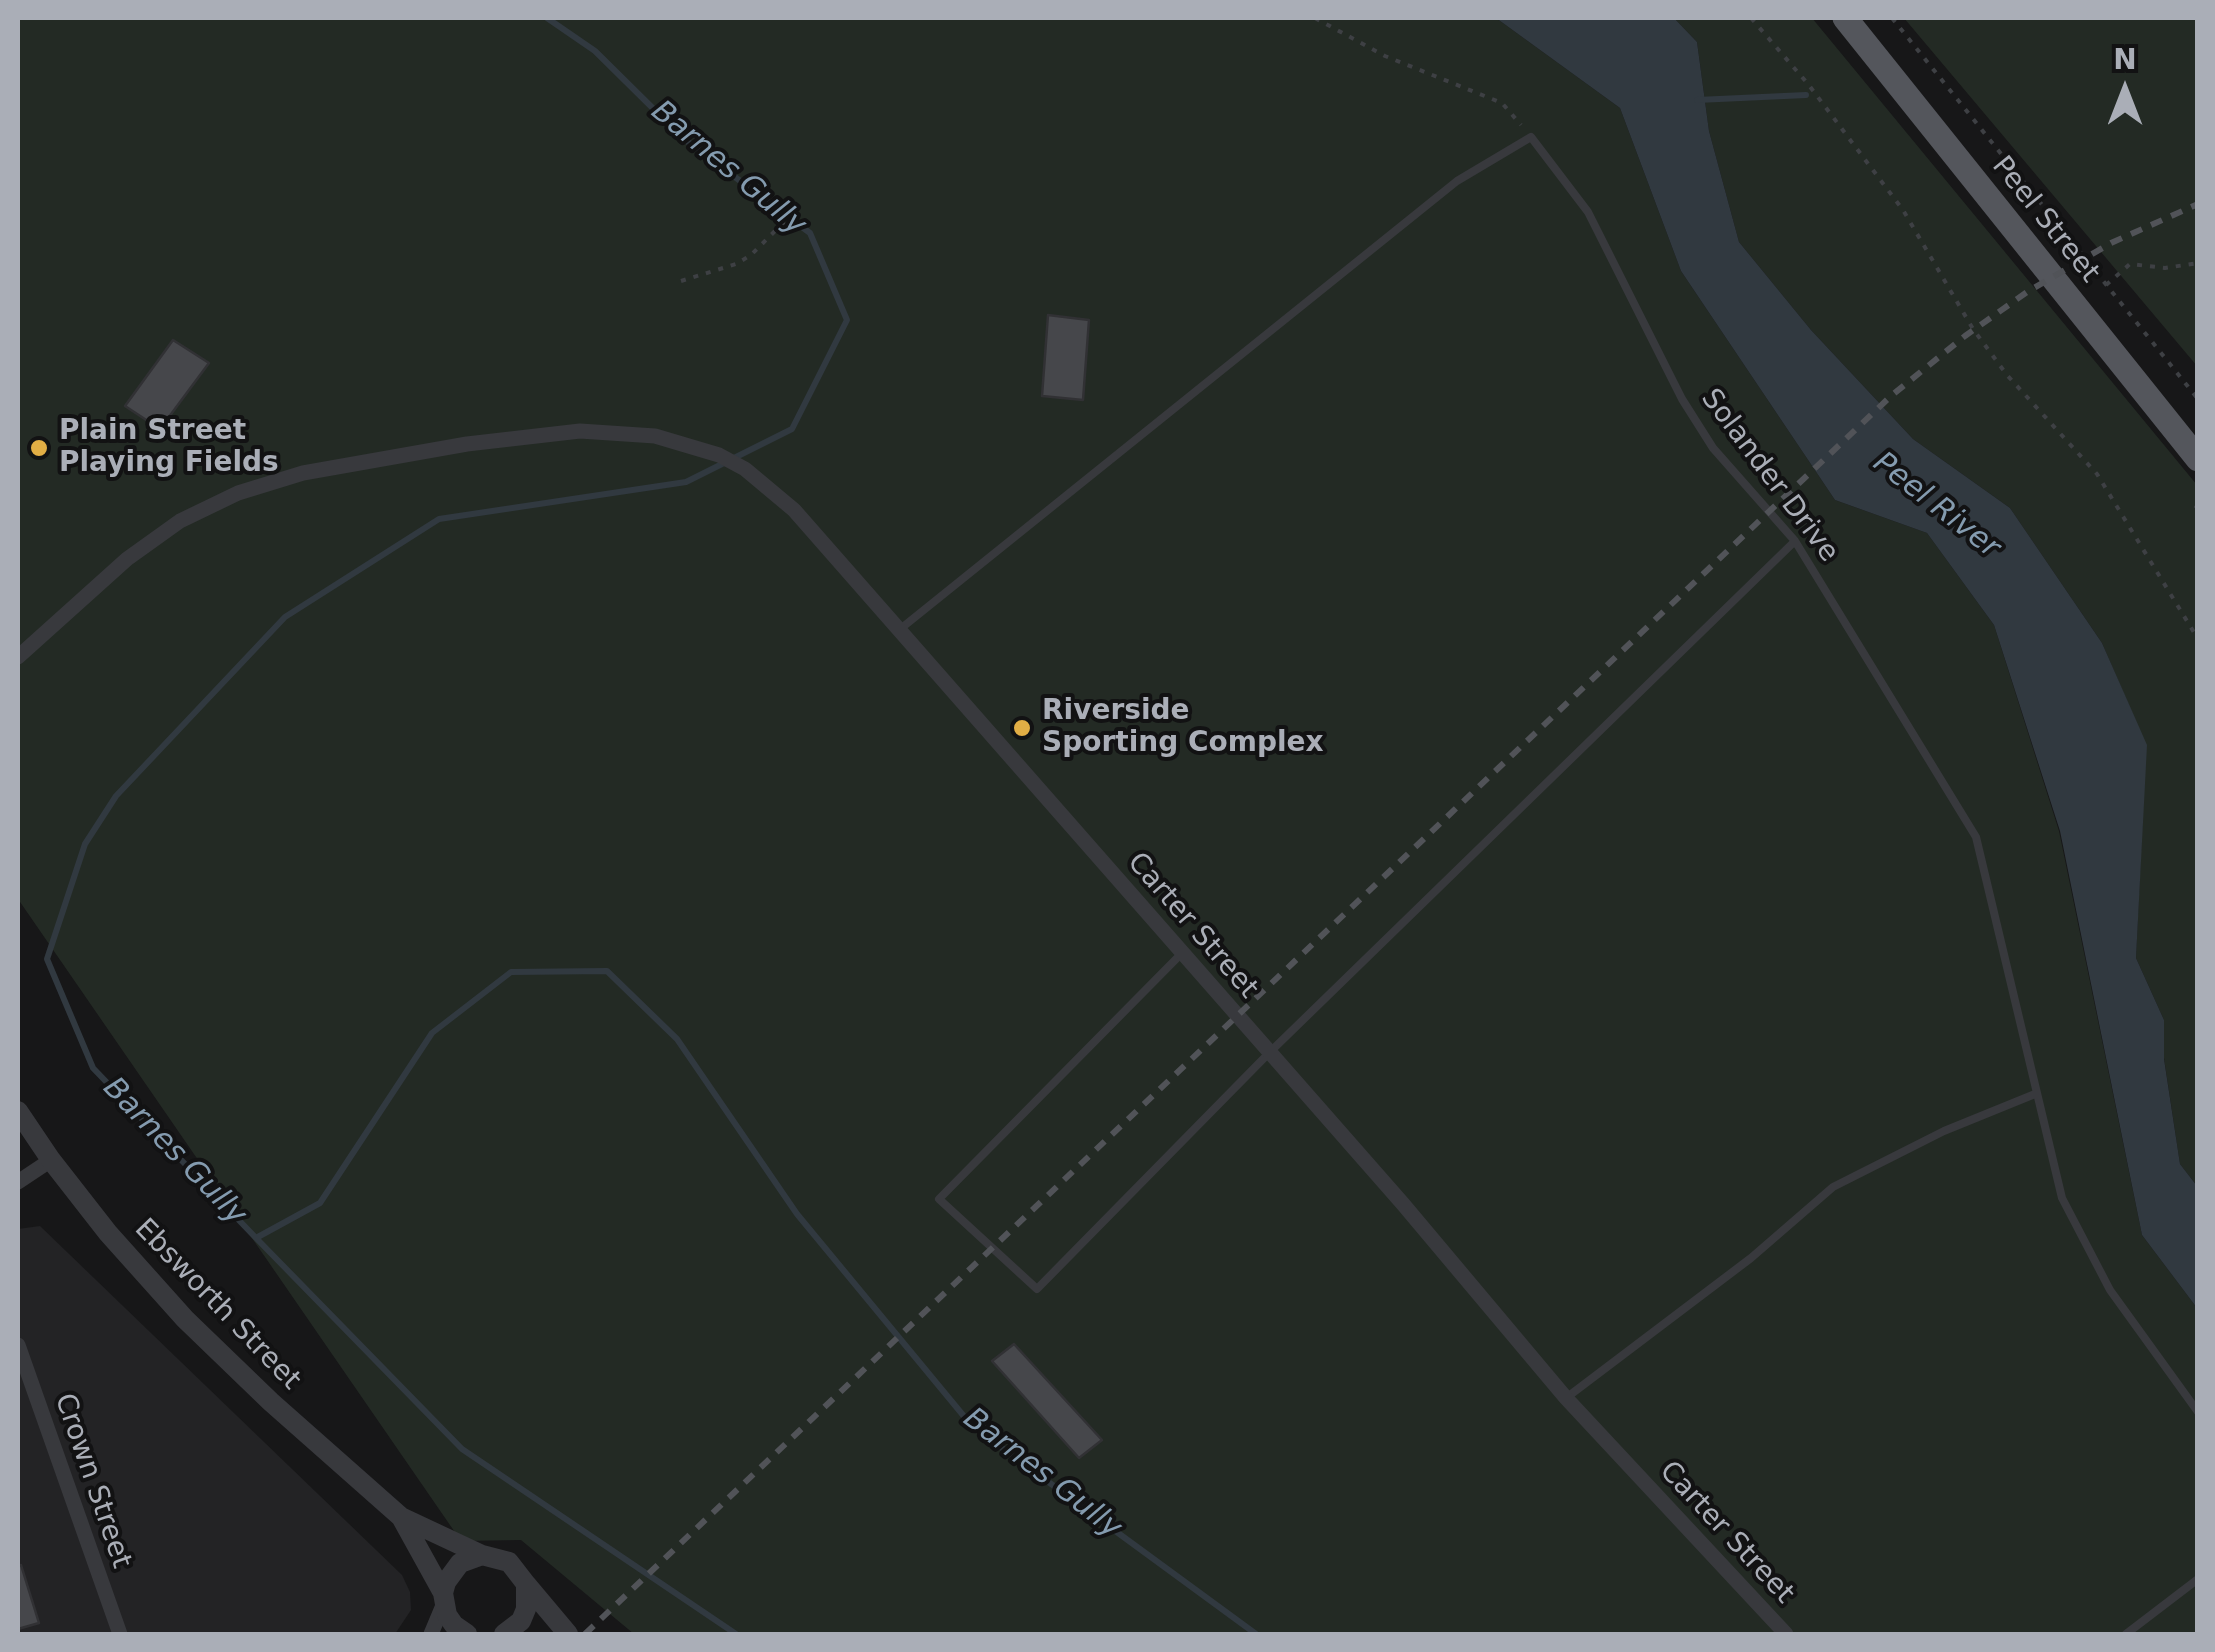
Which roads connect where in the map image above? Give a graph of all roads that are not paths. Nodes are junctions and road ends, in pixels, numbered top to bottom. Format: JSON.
{"nodes":[{"id":1,"x":1849,"y":19,"type":"edge"},
{"id":2,"x":2198,"y":459,"type":"edge"},
{"id":3,"x":1795,"y":541,"type":"junction"},
{"id":4,"x":899,"y":630,"type":"junction"},
{"id":5,"x":18,"y":657,"type":"edge"},
{"id":6,"x":1182,"y":953,"type":"junction"},
{"id":7,"x":1270,"y":1052,"type":"junction"},
{"id":8,"x":2035,"y":1094,"type":"junction"},
{"id":9,"x":18,"y":1111,"type":"edge"},
{"id":10,"x":51,"y":1160,"type":"junction"},
{"id":11,"x":18,"y":1182,"type":"edge"},
{"id":12,"x":18,"y":1345,"type":"edge"},
{"id":13,"x":1566,"y":1398,"type":"junction"},
{"id":14,"x":2198,"y":1412,"type":"edge"},
{"id":15,"x":401,"y":1517,"type":"junction"},
{"id":16,"x":482,"y":1555,"type":"junction"},
{"id":17,"x":2198,"y":1579,"type":"edge"},
{"id":18,"x":526,"y":1584,"type":"junction"},
{"id":19,"x":443,"y":1598,"type":"junction"},
{"id":20,"x":120,"y":1634,"type":"edge"},
{"id":21,"x":431,"y":1634,"type":"edge"},
{"id":22,"x":467,"y":1634,"type":"edge"},
{"id":23,"x":504,"y":1634,"type":"edge"},
{"id":24,"x":568,"y":1634,"type":"edge"},
{"id":25,"x":1786,"y":1634,"type":"edge"},
{"id":26,"x":2126,"y":1634,"type":"edge"}],
"edges":[{"from":1,"to":2,"type":"main road","name":"Peel Street"},
{"from":3,"to":4,"type":"lane","name":"Solander Drive"},
{"from":3,"to":7,"type":"lane"},
{"from":3,"to":8,"type":"lane","name":"Solander Drive"},
{"from":4,"to":5,"type":"street","name":"Carter Street"},
{"from":4,"to":6,"type":"street","name":"Carter Street"},
{"from":6,"to":7,"type":"street","name":"Carter Street"},
{"from":6,"to":7,"type":"lane"},
{"from":7,"to":13,"type":"street","name":"Carter Street"},
{"from":8,"to":13,"type":"lane"},
{"from":8,"to":14,"type":"lane","name":"Solander Drive"},
{"from":9,"to":10,"type":"street","name":"Ebsworth Street"},
{"from":10,"to":11,"type":"street"},
{"from":10,"to":15,"type":"street","name":"Ebsworth Street"},
{"from":12,"to":20,"type":"street","name":"Crown Street"},
{"from":13,"to":25,"type":"street","name":"Carter Street"},
{"from":15,"to":16,"type":"street","name":"Ebsworth Street"},
{"from":15,"to":19,"type":"street","name":"Ebsworth Street"},
{"from":16,"to":18,"type":"street","name":"Ebsworth Street"},
{"from":16,"to":19,"type":"street"},
{"from":17,"to":26,"type":"lane"},
{"from":18,"to":23,"type":"street"},
{"from":18,"to":24,"type":"street"},
{"from":19,"to":21,"type":"street"},
{"from":19,"to":22,"type":"street","name":"Ebsworth Street"}]}
